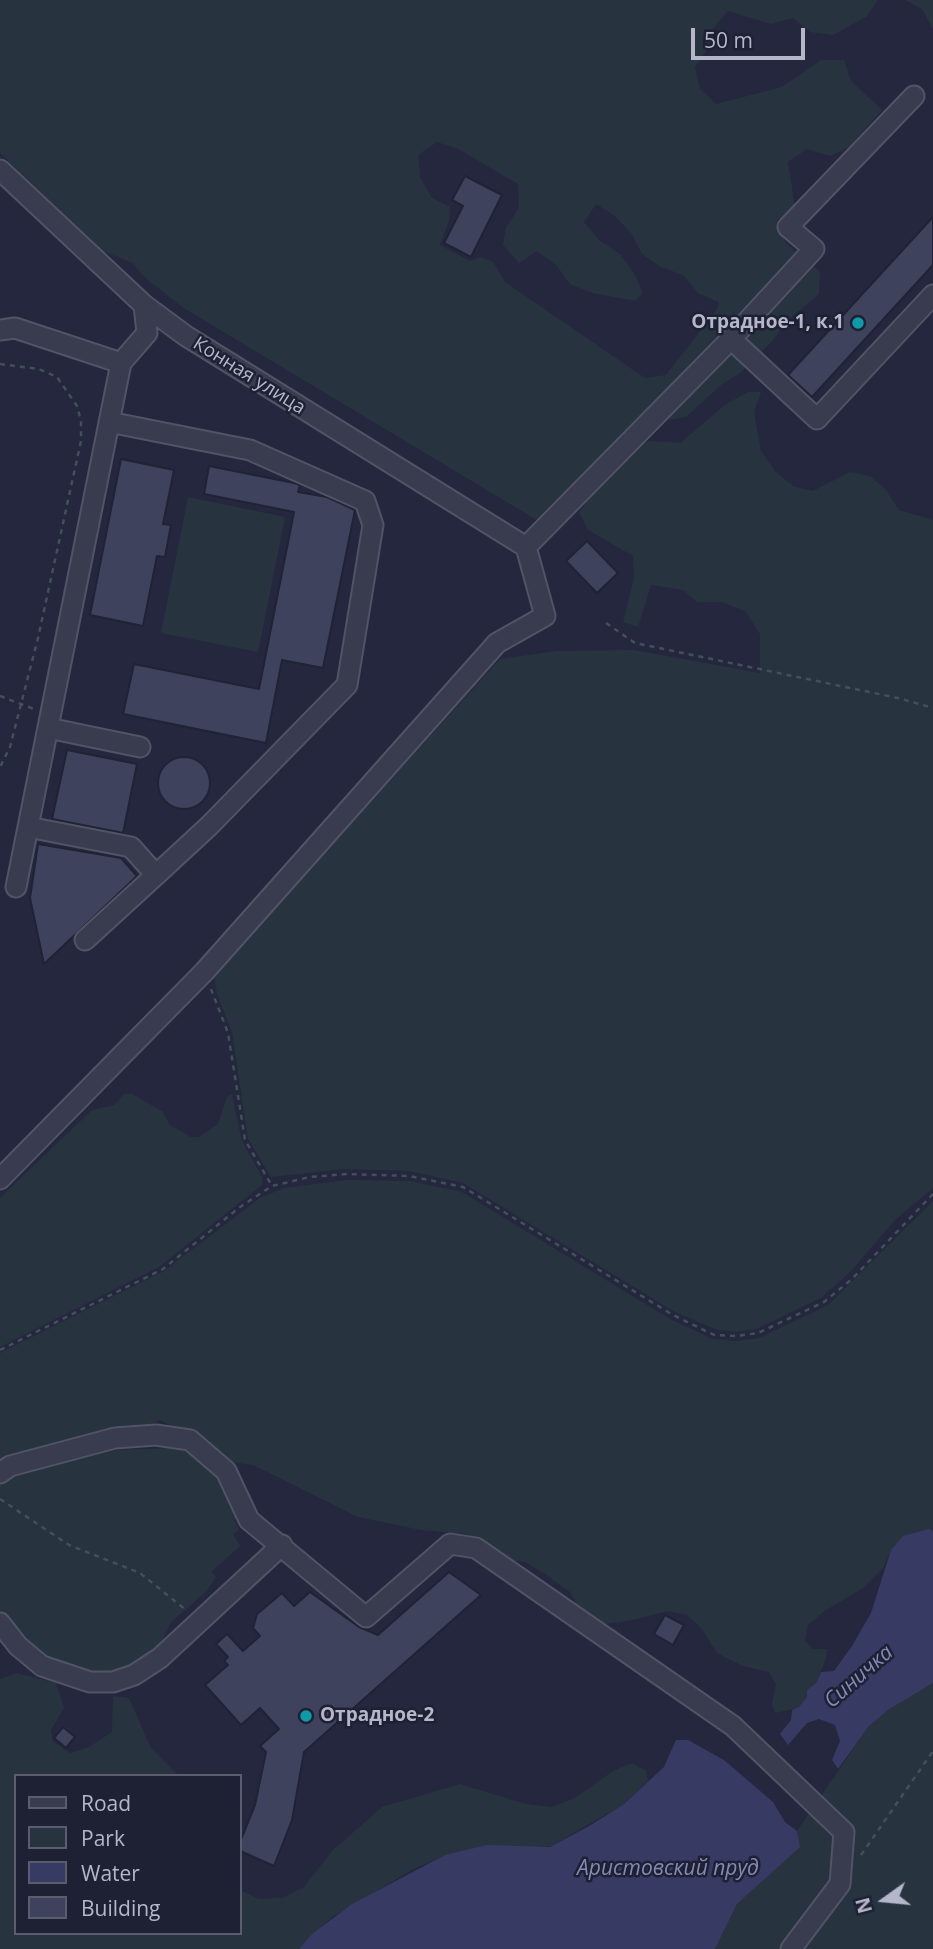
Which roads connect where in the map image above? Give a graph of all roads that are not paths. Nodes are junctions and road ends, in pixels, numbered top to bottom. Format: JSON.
{"nodes":[{"id":1,"x":914,"y":96,"type":"dead end"},
{"id":2,"x":0,"y":170,"type":"edge"},
{"id":3,"x":933,"y":295,"type":"edge"},
{"id":4,"x":144,"y":305,"type":"junction"},
{"id":5,"x":0,"y":330,"type":"edge"},
{"id":6,"x":731,"y":338,"type":"junction"},
{"id":7,"x":121,"y":363,"type":"junction"},
{"id":8,"x":109,"y":422,"type":"junction"},
{"id":9,"x":526,"y":547,"type":"junction"},
{"id":10,"x":50,"y":721,"type":"junction"},
{"id":11,"x":140,"y":747,"type":"dead end"},
{"id":12,"x":28,"y":827,"type":"junction"},
{"id":13,"x":156,"y":875,"type":"junction"},
{"id":14,"x":16,"y":887,"type":"dead end"},
{"id":15,"x":85,"y":940,"type":"dead end"},
{"id":16,"x":0,"y":1179,"type":"edge"},
{"id":17,"x":0,"y":1473,"type":"edge"},
{"id":18,"x":282,"y":1545,"type":"junction"},
{"id":19,"x":0,"y":1623,"type":"edge"},
{"id":20,"x":791,"y":1949,"type":"edge"}],
"edges":[{"from":1,"to":6,"type":"street"},
{"from":2,"to":4,"type":"street","name":"Конная улица"},
{"from":3,"to":6,"type":"street"},
{"from":4,"to":7,"type":"street"},
{"from":4,"to":9,"type":"street","name":"Конная улица"},
{"from":5,"to":7,"type":"street"},
{"from":6,"to":9,"type":"street"},
{"from":7,"to":8,"type":"street"},
{"from":8,"to":10,"type":"street"},
{"from":8,"to":13,"type":"street"},
{"from":9,"to":16,"type":"street"},
{"from":10,"to":11,"type":"street"},
{"from":10,"to":12,"type":"street"},
{"from":12,"to":13,"type":"street"},
{"from":12,"to":14,"type":"street"},
{"from":13,"to":15,"type":"street"},
{"from":17,"to":18,"type":"street"},
{"from":18,"to":19,"type":"street"},
{"from":18,"to":20,"type":"street"}]}
